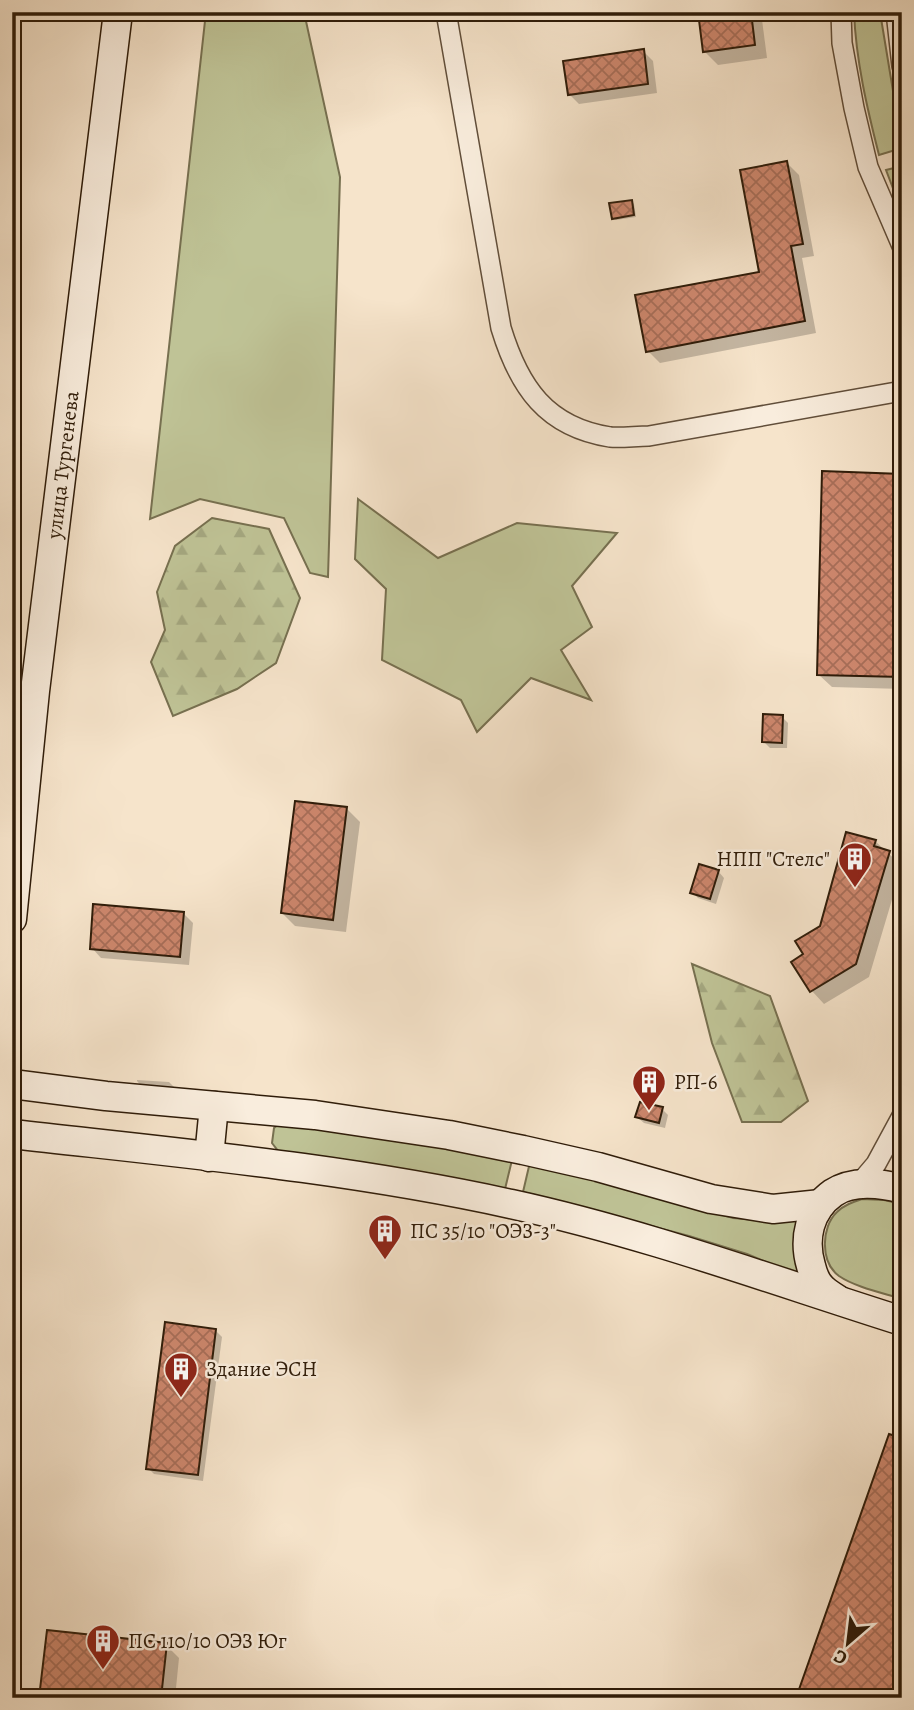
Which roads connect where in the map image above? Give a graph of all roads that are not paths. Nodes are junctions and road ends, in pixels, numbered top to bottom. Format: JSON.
{"nodes":[{"id":1,"x":118,"y":12,"type":"edge"},
{"id":2,"x":446,"y":12,"type":"edge"},
{"id":3,"x":841,"y":12,"type":"edge"},
{"id":4,"x":897,"y":12,"type":"edge"},
{"id":5,"x":902,"y":66,"type":"edge"},
{"id":6,"x":902,"y":246,"type":"edge"},
{"id":7,"x":902,"y":391,"type":"edge"},
{"id":8,"x":12,"y":919,"type":"edge"},
{"id":9,"x":12,"y":1084,"type":"edge"},
{"id":10,"x":214,"y":1106,"type":"junction"},
{"id":11,"x":902,"y":1116,"type":"edge"},
{"id":12,"x":12,"y":1135,"type":"edge"},
{"id":13,"x":209,"y":1157,"type":"junction"},
{"id":14,"x":859,"y":1184,"type":"junction"},
{"id":15,"x":902,"y":1189,"type":"edge"},
{"id":16,"x":821,"y":1204,"type":"junction"},
{"id":17,"x":842,"y":1302,"type":"junction"},
{"id":18,"x":902,"y":1321,"type":"edge"}],
"edges":[{"from":1,"to":8,"type":"street","name":"улица Тургенева"},
{"from":2,"to":7,"type":"street"},
{"from":3,"to":6,"type":"street"},
{"from":4,"to":5,"type":"street"},
{"from":9,"to":10,"type":"street"},
{"from":10,"to":13,"type":"street"},
{"from":10,"to":16,"type":"street"},
{"from":11,"to":14,"type":"street"},
{"from":12,"to":13,"type":"street"},
{"from":13,"to":17,"type":"street"},
{"from":14,"to":15,"type":"street"},
{"from":14,"to":16,"type":"street"},
{"from":16,"to":17,"type":"street"},
{"from":17,"to":18,"type":"street"}]}
